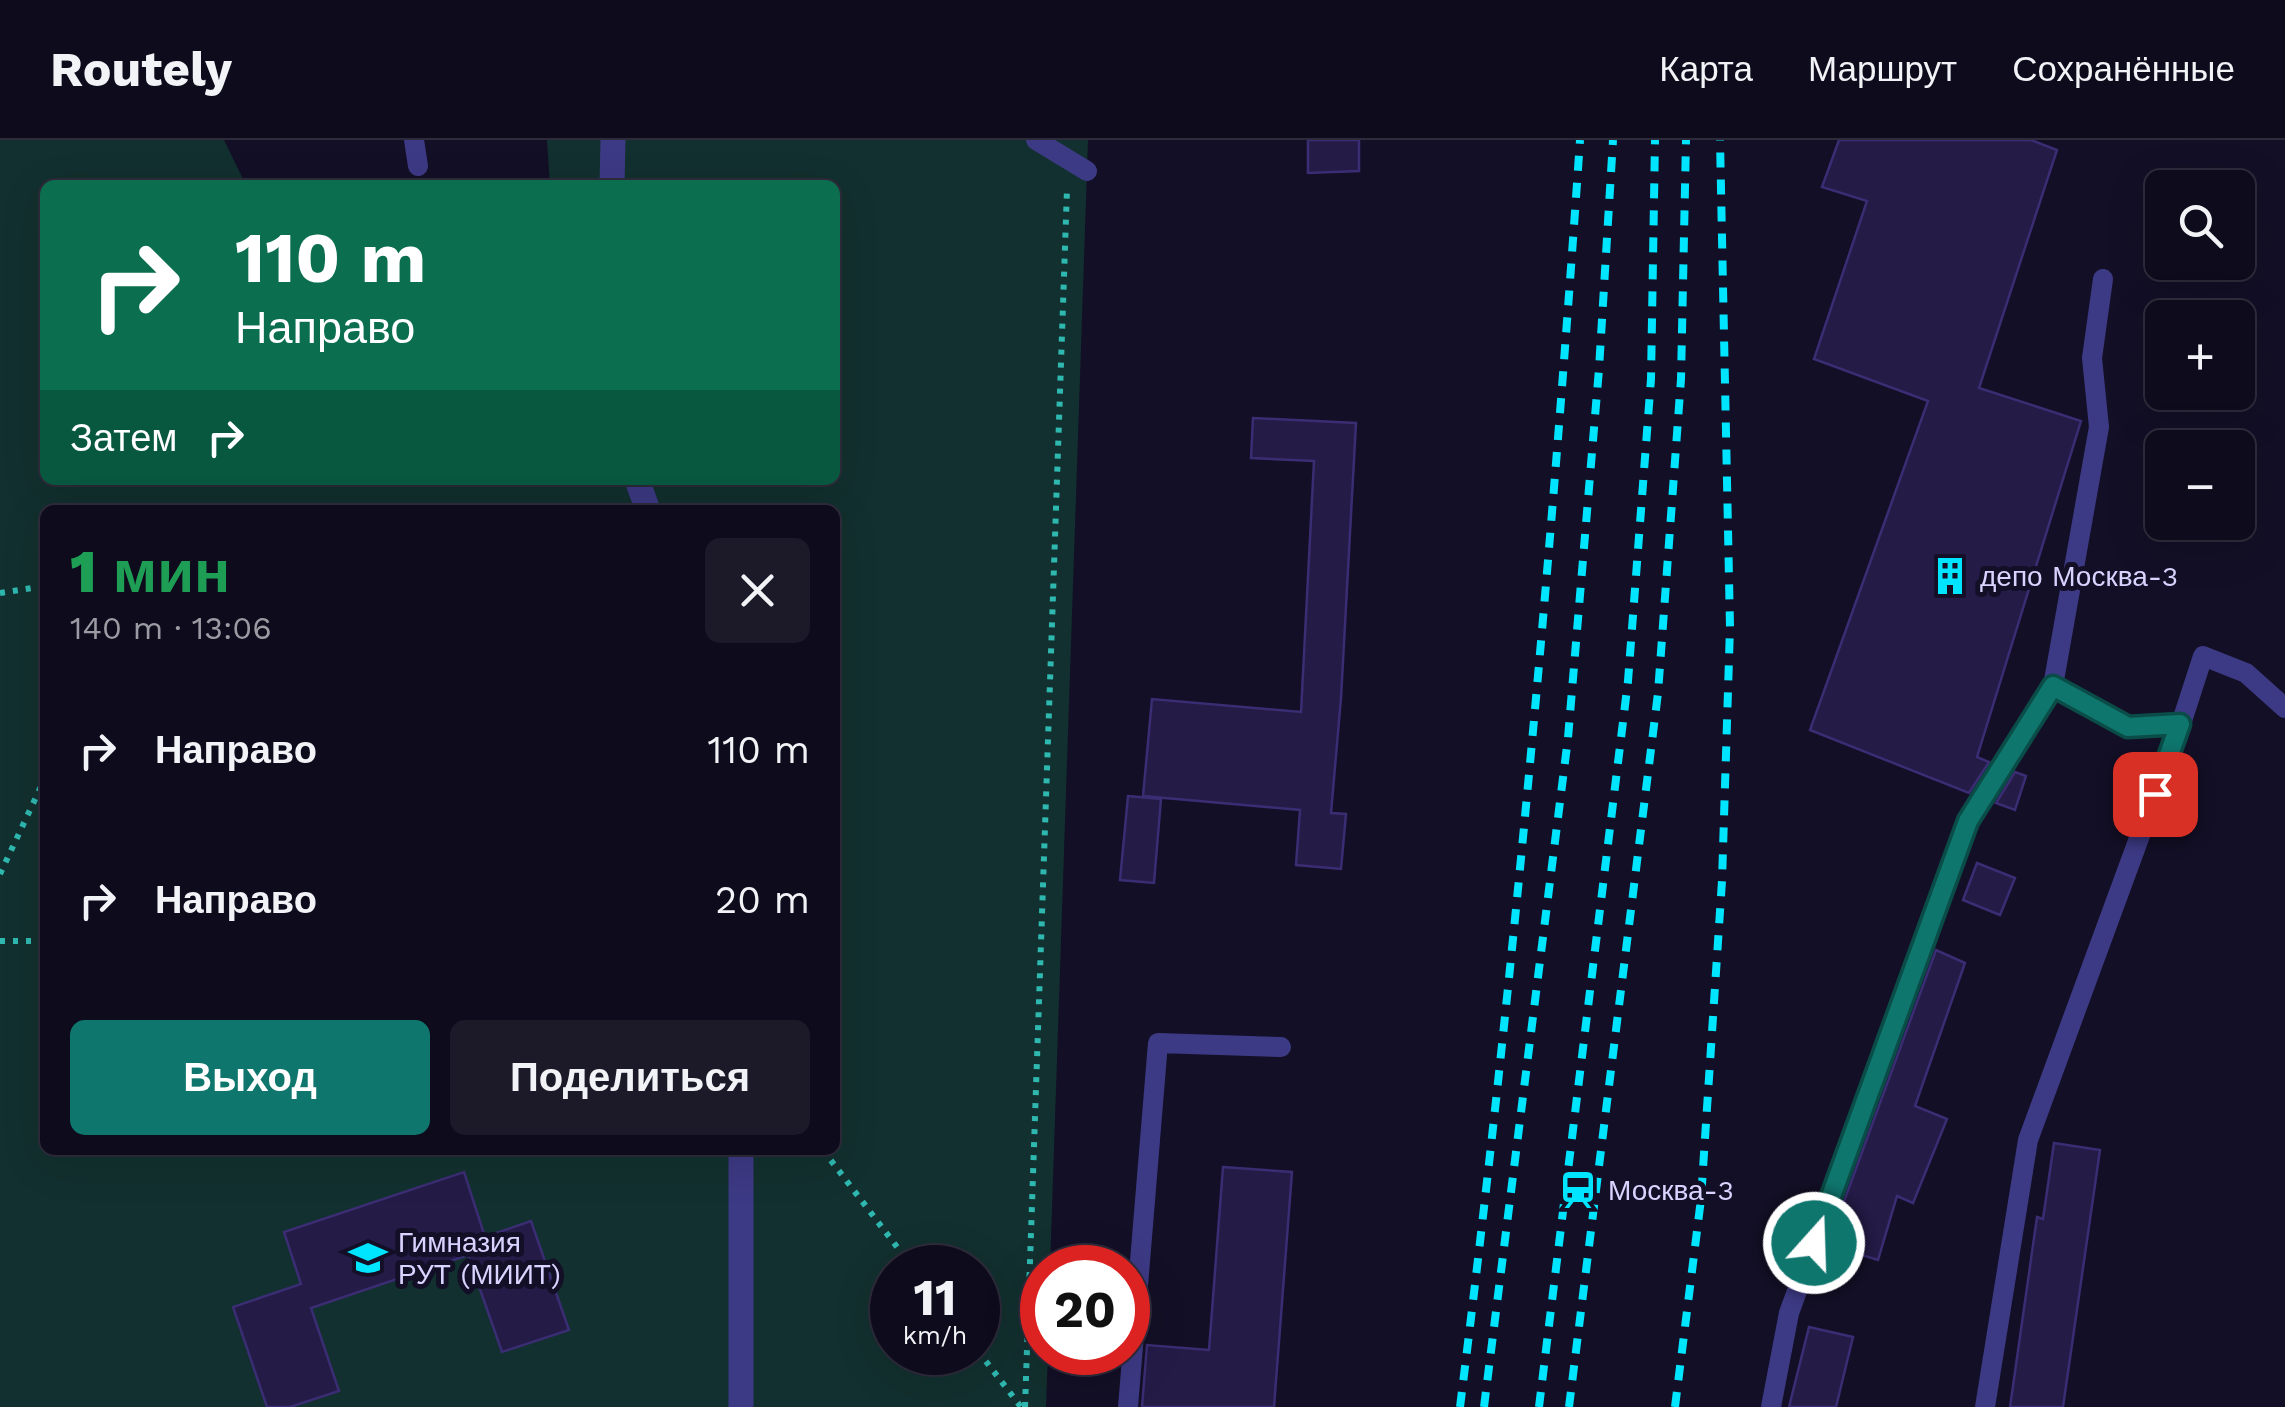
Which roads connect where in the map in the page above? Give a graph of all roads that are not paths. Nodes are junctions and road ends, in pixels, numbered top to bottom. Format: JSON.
{"nodes":[{"id":1,"x":414,"y":140,"type":"edge"},
{"id":2,"x":613,"y":140,"type":"edge"},
{"id":3,"x":1036,"y":140,"type":"edge"},
{"id":4,"x":418,"y":166,"type":"dead end"},
{"id":5,"x":1087,"y":171,"type":"dead end"},
{"id":6,"x":612,"y":180,"type":"edge"},
{"id":7,"x":2103,"y":279,"type":"dead end"},
{"id":8,"x":2053,"y":686,"type":"junction"},
{"id":9,"x":2285,"y":708,"type":"edge"},
{"id":10,"x":2180,"y":724,"type":"junction"},
{"id":11,"x":1281,"y":1046,"type":"dead end"},
{"id":12,"x":742,"y":1155,"type":"edge"},
{"id":13,"x":742,"y":1407,"type":"edge"},
{"id":14,"x":1128,"y":1407,"type":"edge"},
{"id":15,"x":1772,"y":1407,"type":"edge"},
{"id":16,"x":1985,"y":1407,"type":"edge"}],
"edges":[{"from":1,"to":4,"type":"lane"},
{"from":2,"to":6,"type":"street"},
{"from":3,"to":5,"type":"lane"},
{"from":7,"to":8,"type":"lane"},
{"from":8,"to":10,"type":"lane"},
{"from":8,"to":15,"type":"lane"},
{"from":9,"to":10,"type":"lane"},
{"from":10,"to":16,"type":"lane"},
{"from":11,"to":14,"type":"lane"},
{"from":12,"to":13,"type":"street"}]}
